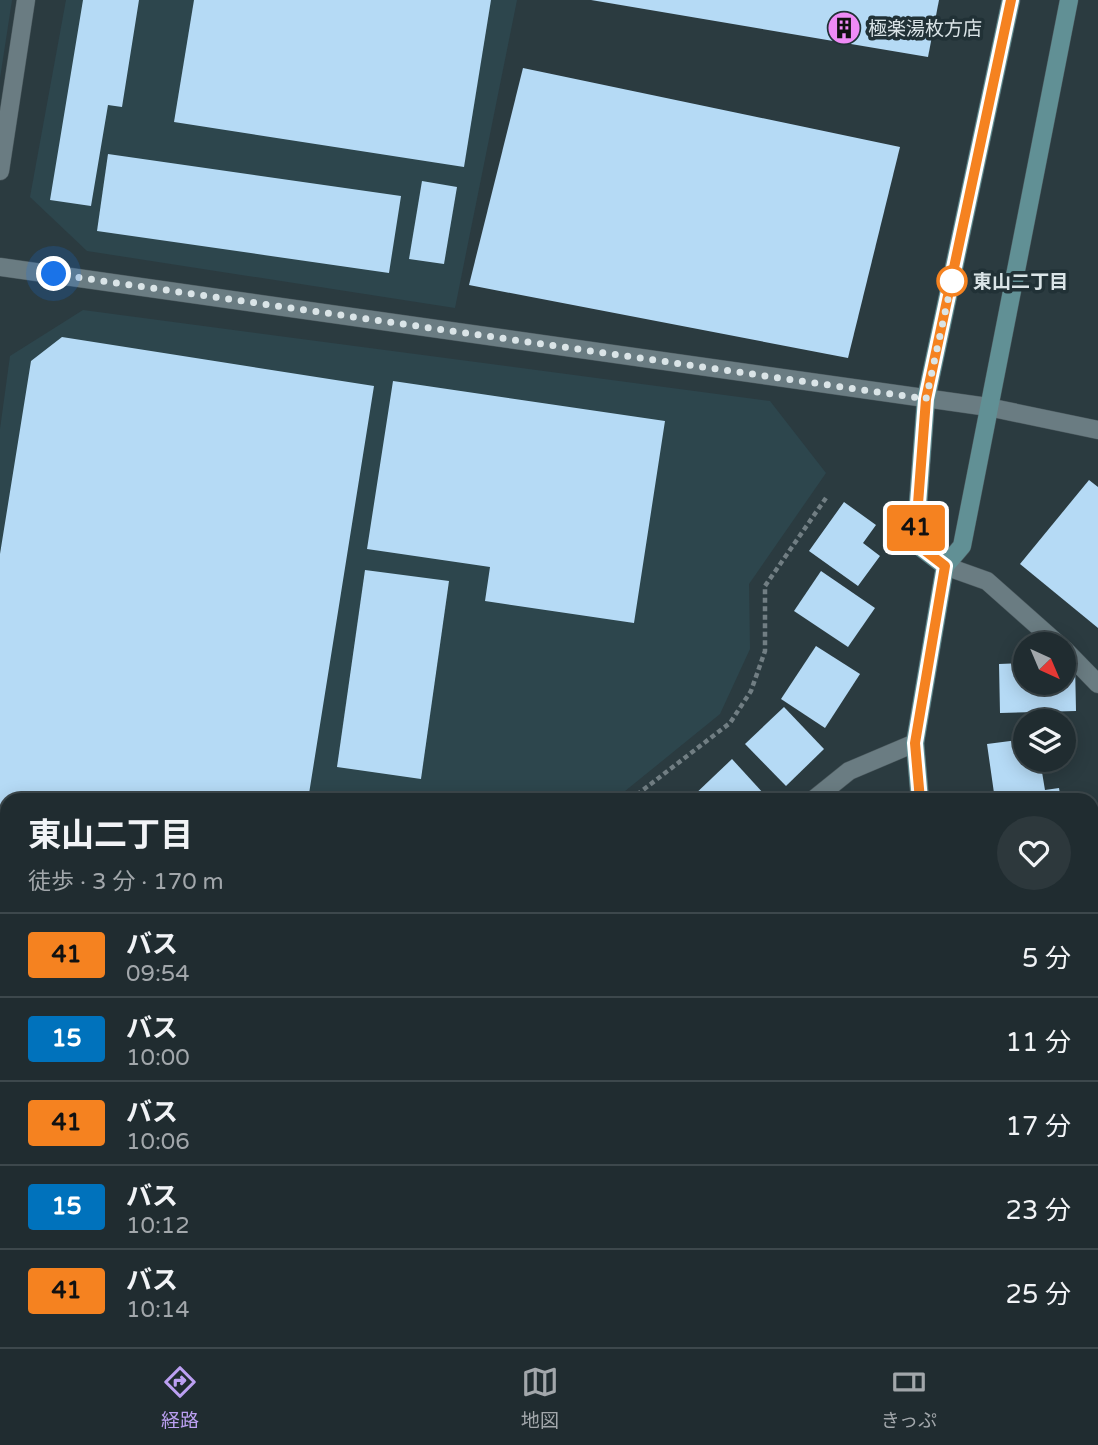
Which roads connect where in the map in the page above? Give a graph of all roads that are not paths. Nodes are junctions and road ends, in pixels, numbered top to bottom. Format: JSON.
{"nodes":[{"id":1,"x":26,"y":0,"type":"edge"},
{"id":2,"x":1011,"y":0,"type":"edge"},
{"id":3,"x":1069,"y":0,"type":"edge"},
{"id":4,"x":0,"y":171,"type":"edge"},
{"id":5,"x":0,"y":267,"type":"edge"},
{"id":6,"x":926,"y":399,"type":"junction"},
{"id":7,"x":988,"y":407,"type":"junction"},
{"id":8,"x":1098,"y":430,"type":"edge"},
{"id":9,"x":945,"y":566,"type":"junction"},
{"id":10,"x":1045,"y":632,"type":"edge"},
{"id":11,"x":1076,"y":661,"type":"edge"},
{"id":12,"x":1098,"y":684,"type":"edge"},
{"id":13,"x":915,"y":743,"type":"junction"},
{"id":14,"x":822,"y":793,"type":"edge"},
{"id":15,"x":919,"y":793,"type":"edge"}],
"edges":[{"from":1,"to":4,"type":"street"},
{"from":2,"to":6,"type":"street"},
{"from":3,"to":7,"type":"street"},
{"from":5,"to":6,"type":"street"},
{"from":6,"to":7,"type":"street"},
{"from":6,"to":9,"type":"street"},
{"from":7,"to":8,"type":"street"},
{"from":7,"to":9,"type":"street"},
{"from":9,"to":10,"type":"street"},
{"from":9,"to":13,"type":"street"},
{"from":11,"to":12,"type":"street"},
{"from":13,"to":14,"type":"street"},
{"from":13,"to":15,"type":"street"}]}
